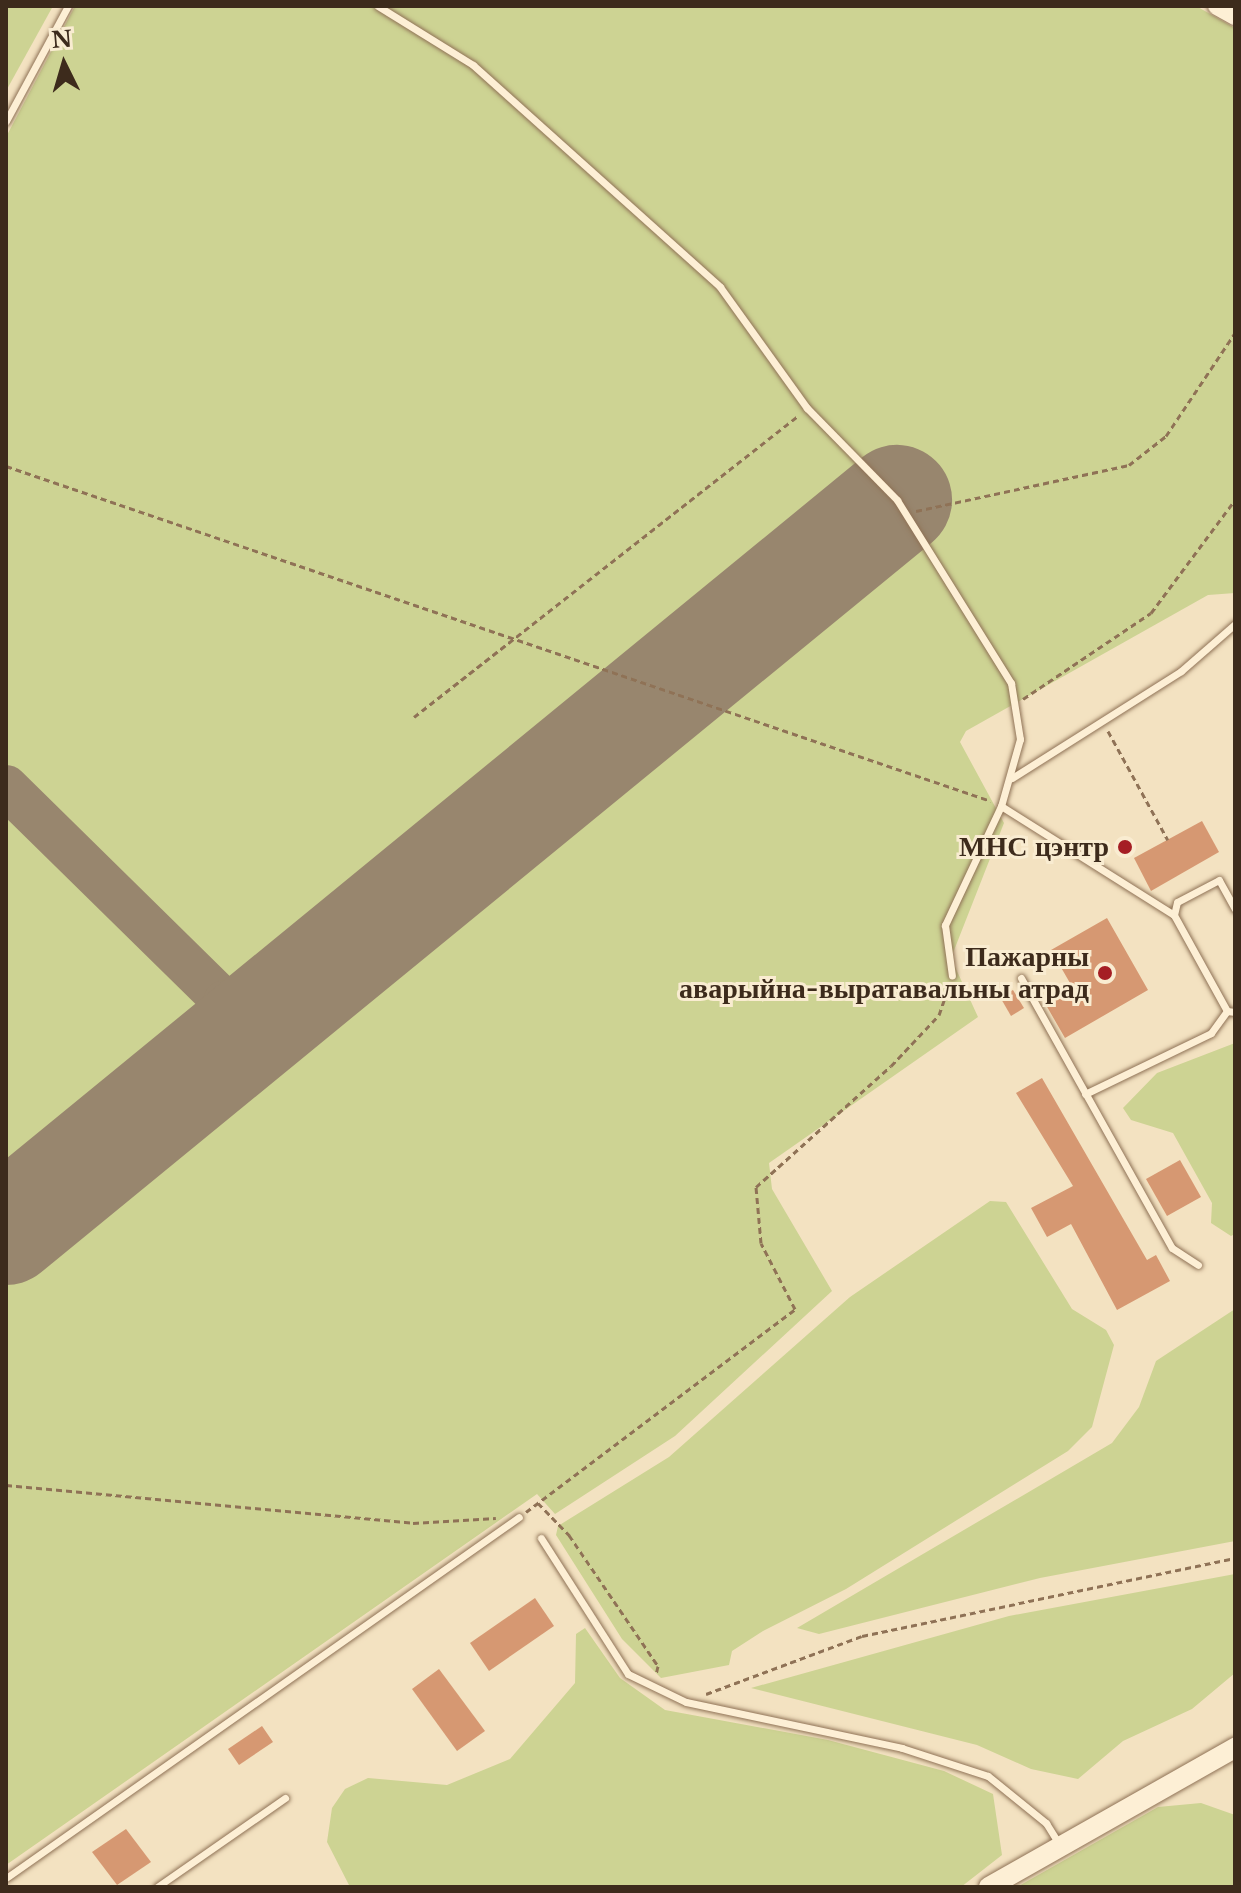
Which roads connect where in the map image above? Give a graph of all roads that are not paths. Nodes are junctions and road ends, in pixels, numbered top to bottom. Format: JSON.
{"nodes":[{"id":1,"x":68,"y":6,"type":"edge"},
{"id":2,"x":378,"y":6,"type":"edge"},
{"id":3,"x":1217,"y":6,"type":"edge"},
{"id":4,"x":1235,"y":16,"type":"edge"},
{"id":5,"x":6,"y":121,"type":"edge"},
{"id":6,"x":1235,"y":624,"type":"edge"},
{"id":7,"x":1012,"y":778,"type":"junction"},
{"id":8,"x":1001,"y":806,"type":"junction"},
{"id":9,"x":1235,"y":909,"type":"edge"},
{"id":10,"x":1174,"y":915,"type":"junction"},
{"id":11,"x":952,"y":976,"type":"road end"},
{"id":12,"x":1021,"y":978,"type":"dead end"},
{"id":13,"x":1231,"y":1011,"type":"edge"},
{"id":14,"x":1085,"y":1094,"type":"junction"},
{"id":15,"x":1198,"y":1265,"type":"dead end"},
{"id":16,"x":519,"y":1517,"type":"road end"},
{"id":17,"x":541,"y":1538,"type":"dead end"},
{"id":18,"x":1235,"y":1748,"type":"edge"},
{"id":19,"x":285,"y":1798,"type":"dead end"},
{"id":20,"x":1060,"y":1847,"type":"junction"},
{"id":21,"x":6,"y":1878,"type":"edge"},
{"id":22,"x":157,"y":1887,"type":"edge"},
{"id":23,"x":989,"y":1887,"type":"edge"}],
"edges":[{"from":1,"to":5,"type":"lane"},
{"from":2,"to":7,"type":"lane"},
{"from":3,"to":4,"type":"street"},
{"from":6,"to":7,"type":"lane"},
{"from":7,"to":8,"type":"lane"},
{"from":8,"to":10,"type":"lane"},
{"from":8,"to":11,"type":"lane"},
{"from":9,"to":10,"type":"lane"},
{"from":10,"to":13,"type":"lane"},
{"from":12,"to":14,"type":"lane"},
{"from":13,"to":14,"type":"lane"},
{"from":14,"to":15,"type":"lane"},
{"from":16,"to":21,"type":"lane"},
{"from":17,"to":20,"type":"lane"},
{"from":18,"to":20,"type":"main road"},
{"from":19,"to":22,"type":"lane"},
{"from":20,"to":23,"type":"main road"}]}
